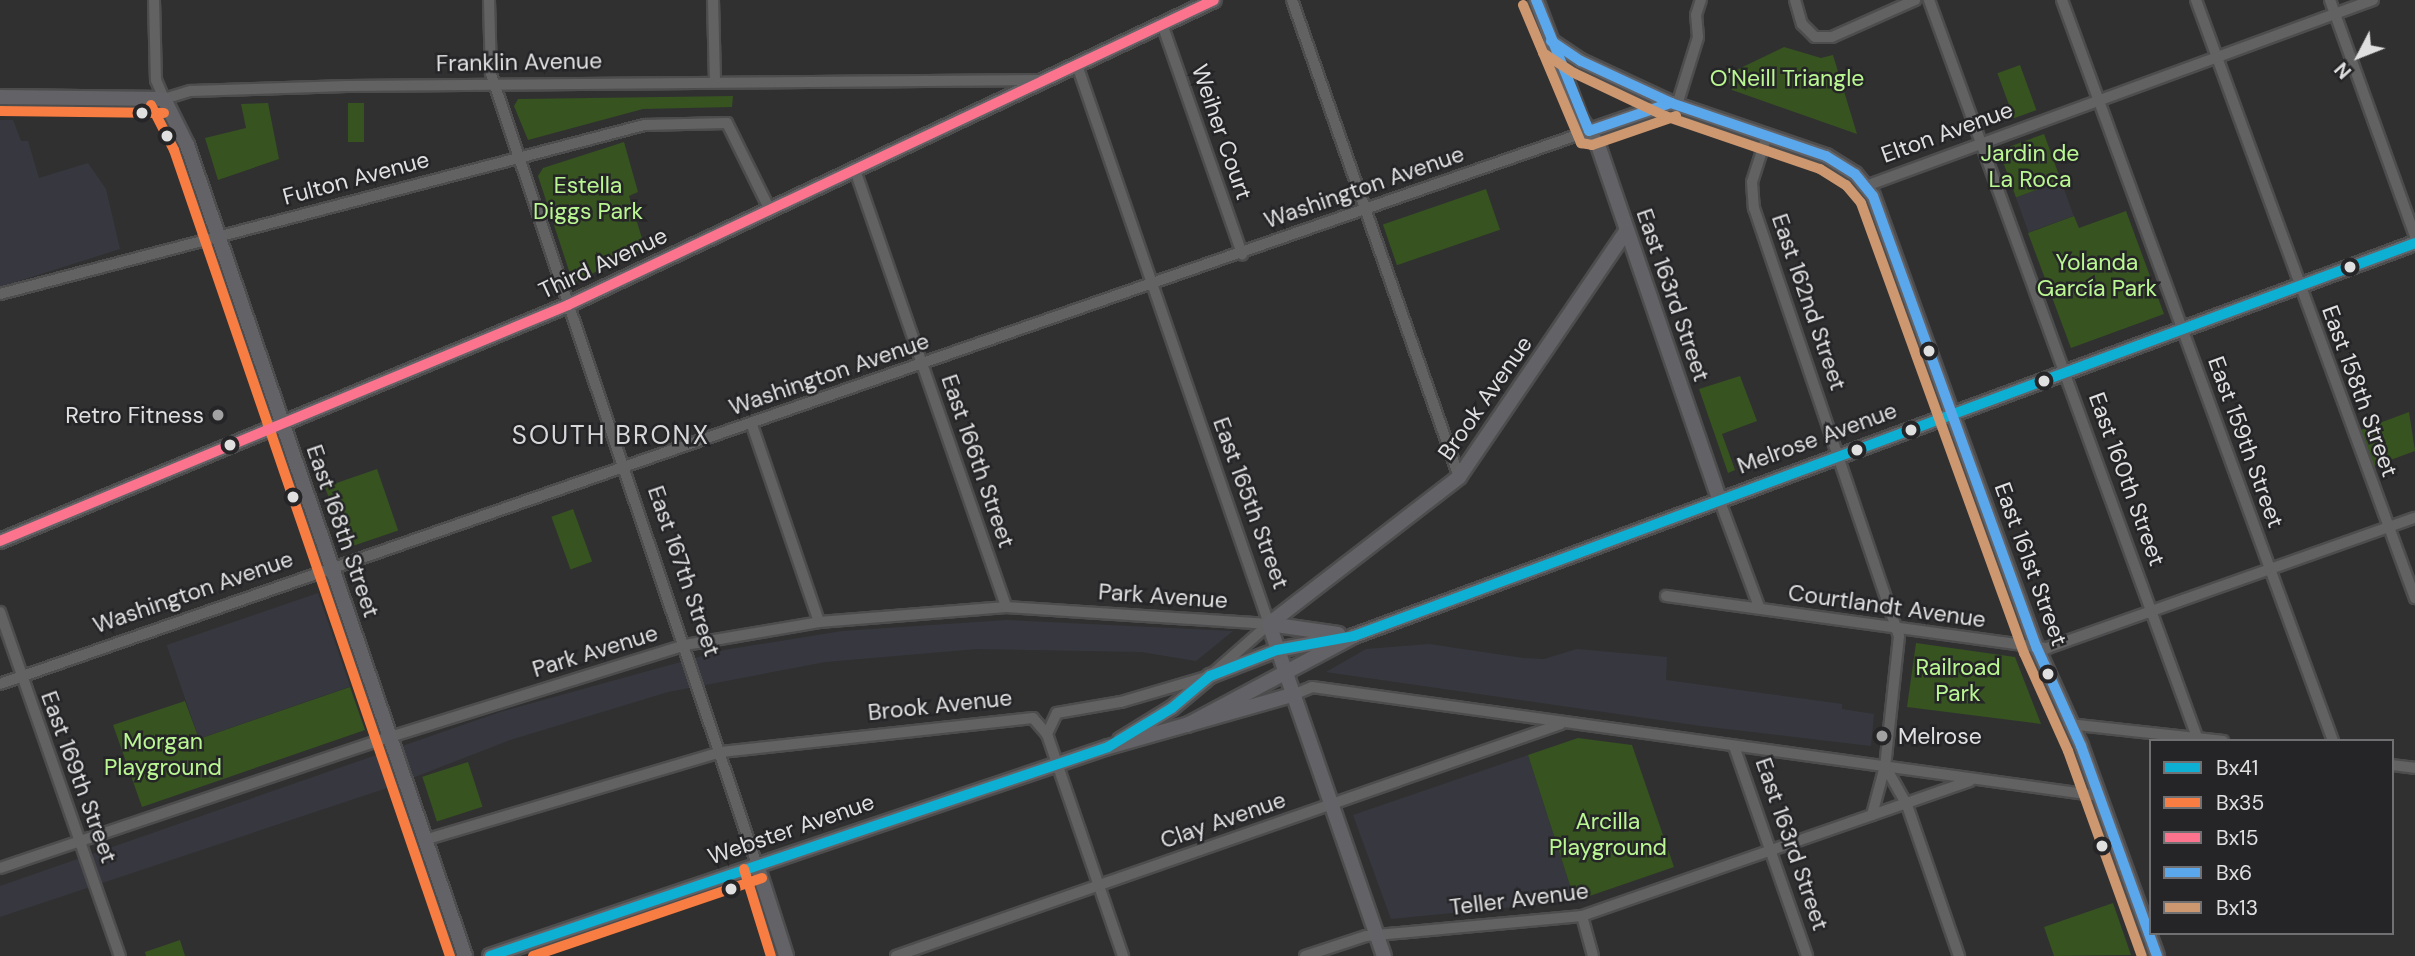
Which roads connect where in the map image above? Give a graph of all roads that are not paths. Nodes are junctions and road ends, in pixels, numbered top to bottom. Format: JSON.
{"nodes":[{"id":1,"x":155,"y":0,"type":"edge"},
{"id":2,"x":489,"y":0,"type":"edge"},
{"id":3,"x":713,"y":0,"type":"edge"},
{"id":4,"x":1214,"y":0,"type":"edge"},
{"id":5,"x":1292,"y":0,"type":"edge"},
{"id":6,"x":1536,"y":0,"type":"edge"},
{"id":7,"x":1701,"y":0,"type":"edge"},
{"id":8,"x":1795,"y":0,"type":"edge"},
{"id":9,"x":1915,"y":0,"type":"edge"},
{"id":10,"x":1928,"y":0,"type":"edge"},
{"id":11,"x":2062,"y":0,"type":"edge"},
{"id":12,"x":2196,"y":0,"type":"edge"},
{"id":13,"x":2330,"y":0,"type":"edge"},
{"id":14,"x":2373,"y":0,"type":"edge"},
{"id":15,"x":2334,"y":14,"type":"junction"},
{"id":16,"x":1162,"y":24,"type":"junction"},
{"id":17,"x":1551,"y":41,"type":"junction"},
{"id":18,"x":2217,"y":57,"type":"junction"},
{"id":19,"x":1077,"y":65,"type":"junction"},
{"id":20,"x":715,"y":80,"type":"junction"},
{"id":21,"x":1041,"y":80,"type":"junction"},
{"id":22,"x":495,"y":86,"type":"junction"},
{"id":23,"x":0,"y":97,"type":"edge"},
{"id":24,"x":163,"y":99,"type":"junction"},
{"id":25,"x":2099,"y":100,"type":"junction"},
{"id":26,"x":1674,"y":104,"type":"junction"},
{"id":27,"x":1589,"y":131,"type":"junction"},
{"id":28,"x":1767,"y":135,"type":"junction"},
{"id":29,"x":1983,"y":142,"type":"junction"},
{"id":30,"x":519,"y":156,"type":"junction"},
{"id":31,"x":855,"y":170,"type":"junction"},
{"id":32,"x":1866,"y":186,"type":"junction"},
{"id":33,"x":769,"y":210,"type":"junction"},
{"id":34,"x":1364,"y":210,"type":"junction"},
{"id":35,"x":1626,"y":231,"type":"junction"},
{"id":36,"x":219,"y":236,"type":"junction"},
{"id":37,"x":2415,"y":236,"type":"edge"},
{"id":38,"x":2415,"y":243,"type":"edge"},
{"id":39,"x":1242,"y":254,"type":"junction"},
{"id":40,"x":2300,"y":285,"type":"junction"},
{"id":41,"x":1151,"y":287,"type":"junction"},
{"id":42,"x":0,"y":295,"type":"edge"},
{"id":43,"x":568,"y":306,"type":"junction"},
{"id":44,"x":2182,"y":328,"type":"junction"},
{"id":45,"x":922,"y":365,"type":"junction"},
{"id":46,"x":2065,"y":370,"type":"junction"},
{"id":47,"x":1952,"y":413,"type":"junction"},
{"id":48,"x":752,"y":425,"type":"junction"},
{"id":49,"x":284,"y":426,"type":"junction"},
{"id":50,"x":1839,"y":453,"type":"junction"},
{"id":51,"x":625,"y":469,"type":"junction"},
{"id":52,"x":1459,"y":477,"type":"junction"},
{"id":53,"x":1719,"y":499,"type":"junction"},
{"id":54,"x":2415,"y":518,"type":"edge"},
{"id":55,"x":2389,"y":527,"type":"junction"},
{"id":56,"x":0,"y":541,"type":"edge"},
{"id":57,"x":332,"y":568,"type":"junction"},
{"id":58,"x":2270,"y":568,"type":"junction"},
{"id":59,"x":1666,"y":596,"type":"dead end"},
{"id":60,"x":2415,"y":598,"type":"edge"},
{"id":61,"x":1006,"y":607,"type":"junction"},
{"id":62,"x":1760,"y":609,"type":"junction"},
{"id":63,"x":2153,"y":611,"type":"junction"},
{"id":64,"x":0,"y":612,"type":"edge"},
{"id":65,"x":819,"y":622,"type":"junction"},
{"id":66,"x":1269,"y":624,"type":"junction"},
{"id":67,"x":1898,"y":629,"type":"junction"},
{"id":68,"x":1354,"y":636,"type":"junction"},
{"id":69,"x":2037,"y":648,"type":"junction"},
{"id":70,"x":1277,"y":650,"type":"junction"},
{"id":71,"x":687,"y":651,"type":"junction"},
{"id":72,"x":1285,"y":673,"type":"junction"},
{"id":73,"x":1210,"y":676,"type":"junction"},
{"id":74,"x":20,"y":677,"type":"junction"},
{"id":75,"x":0,"y":684,"type":"edge"},
{"id":76,"x":1295,"y":694,"type":"junction"},
{"id":77,"x":1563,"y":723,"type":"junction"},
{"id":78,"x":2069,"y":724,"type":"junction"},
{"id":79,"x":1187,"y":725,"type":"junction"},
{"id":80,"x":1047,"y":734,"type":"junction"},
{"id":81,"x":2197,"y":737,"type":"junction"},
{"id":82,"x":2210,"y":739,"type":"edge"},
{"id":83,"x":2332,"y":739,"type":"edge"},
{"id":84,"x":391,"y":741,"type":"junction"},
{"id":85,"x":1734,"y":746,"type":"junction"},
{"id":86,"x":1108,"y":747,"type":"junction"},
{"id":87,"x":721,"y":752,"type":"junction"},
{"id":88,"x":1057,"y":764,"type":"junction"},
{"id":89,"x":2394,"y":765,"type":"edge"},
{"id":90,"x":1885,"y":766,"type":"junction"},
{"id":91,"x":2415,"y":768,"type":"edge"},
{"id":92,"x":1973,"y":780,"type":"junction"},
{"id":93,"x":2100,"y":796,"type":"junction"},
{"id":94,"x":1332,"y":805,"type":"junction"},
{"id":95,"x":1907,"y":805,"type":"junction"},
{"id":96,"x":1872,"y":815,"type":"junction"},
{"id":97,"x":80,"y":841,"type":"junction"},
{"id":98,"x":425,"y":841,"type":"junction"},
{"id":99,"x":1770,"y":850,"type":"junction"},
{"id":100,"x":757,"y":864,"type":"junction"},
{"id":101,"x":0,"y":868,"type":"edge"},
{"id":102,"x":1099,"y":885,"type":"junction"},
{"id":103,"x":1582,"y":916,"type":"junction"},
{"id":104,"x":2149,"y":934,"type":"edge"},
{"id":105,"x":2150,"y":935,"type":"edge"},
{"id":106,"x":1378,"y":936,"type":"junction"},
{"id":107,"x":120,"y":956,"type":"edge"},
{"id":108,"x":465,"y":956,"type":"edge"},
{"id":109,"x":490,"y":956,"type":"edge"},
{"id":110,"x":786,"y":956,"type":"edge"},
{"id":111,"x":896,"y":956,"type":"edge"},
{"id":112,"x":1123,"y":956,"type":"edge"},
{"id":113,"x":1305,"y":956,"type":"edge"},
{"id":114,"x":1384,"y":956,"type":"edge"},
{"id":115,"x":1593,"y":956,"type":"edge"},
{"id":116,"x":1807,"y":956,"type":"edge"},
{"id":117,"x":1959,"y":956,"type":"edge"},
{"id":118,"x":2157,"y":956,"type":"edge"}],
"edges":[{"from":1,"to":24,"type":"street","name":"East 168th Street"},
{"from":2,"to":22,"type":"street","name":"East 167th Street"},
{"from":3,"to":20,"type":"street"},
{"from":4,"to":16,"type":"main road","name":"Third Avenue"},
{"from":5,"to":34,"type":"street"},
{"from":6,"to":17,"type":"main road","name":"East 163rd Street"},
{"from":7,"to":26,"type":"street"},
{"from":8,"to":9,"type":"street"},
{"from":10,"to":29,"type":"street","name":"East 160th Street"},
{"from":11,"to":25,"type":"street","name":"East 159th Street"},
{"from":12,"to":18,"type":"street","name":"East 158th Street"},
{"from":13,"to":15,"type":"street"},
{"from":14,"to":15,"type":"street","name":"Elton Avenue"},
{"from":15,"to":18,"type":"street","name":"Elton Avenue"},
{"from":15,"to":37,"type":"street"},
{"from":16,"to":19,"type":"main road","name":"Third Avenue"},
{"from":16,"to":39,"type":"street","name":"Weiher Court"},
{"from":17,"to":26,"type":"main road","name":"Elton Avenue"},
{"from":17,"to":27,"type":"main road","name":"East 163rd Street"},
{"from":18,"to":25,"type":"street","name":"Elton Avenue"},
{"from":18,"to":40,"type":"street","name":"East 158th Street"},
{"from":19,"to":21,"type":"main road","name":"Third Avenue"},
{"from":19,"to":41,"type":"street","name":"East 165th Street"},
{"from":20,"to":21,"type":"street","name":"Franklin Avenue"},
{"from":20,"to":22,"type":"street","name":"Franklin Avenue"},
{"from":21,"to":31,"type":"main road","name":"Third Avenue"},
{"from":22,"to":24,"type":"street","name":"Franklin Avenue"},
{"from":22,"to":30,"type":"street","name":"East 167th Street"},
{"from":23,"to":24,"type":"main road","name":"Franklin Avenue"},
{"from":24,"to":36,"type":"main road","name":"East 168th Street"},
{"from":25,"to":29,"type":"street","name":"Elton Avenue"},
{"from":25,"to":44,"type":"street","name":"East 159th Street"},
{"from":26,"to":27,"type":"main road","name":"Washington Avenue"},
{"from":26,"to":28,"type":"main road","name":"Elton Avenue"},
{"from":27,"to":34,"type":"street","name":"Washington Avenue"},
{"from":27,"to":35,"type":"main road","name":"East 163rd Street"},
{"from":28,"to":32,"type":"main road","name":"Elton Avenue"},
{"from":28,"to":50,"type":"street","name":"East 162nd Street"},
{"from":29,"to":32,"type":"street","name":"Elton Avenue"},
{"from":29,"to":46,"type":"street","name":"East 160th Street"},
{"from":30,"to":33,"type":"street","name":"Fulton Avenue"},
{"from":30,"to":36,"type":"street","name":"Fulton Avenue"},
{"from":30,"to":43,"type":"street","name":"East 167th Street"},
{"from":31,"to":33,"type":"main road","name":"Third Avenue"},
{"from":31,"to":45,"type":"street","name":"East 166th Street"},
{"from":32,"to":47,"type":"main road","name":"East 161st Street"},
{"from":33,"to":43,"type":"main road","name":"Third Avenue"},
{"from":34,"to":39,"type":"street","name":"Washington Avenue"},
{"from":34,"to":52,"type":"street"},
{"from":35,"to":52,"type":"main road","name":"Brook Avenue"},
{"from":35,"to":53,"type":"main road","name":"East 163rd Street"},
{"from":36,"to":42,"type":"street","name":"Fulton Avenue"},
{"from":36,"to":49,"type":"main road","name":"East 168th Street"},
{"from":38,"to":40,"type":"main road","name":"Melrose Avenue"},
{"from":39,"to":41,"type":"street","name":"Washington Avenue"},
{"from":40,"to":44,"type":"main road","name":"Melrose Avenue"},
{"from":40,"to":55,"type":"street","name":"East 158th Street"},
{"from":41,"to":45,"type":"street","name":"Washington Avenue"},
{"from":41,"to":66,"type":"street","name":"East 165th Street"},
{"from":43,"to":49,"type":"main road","name":"Third Avenue"},
{"from":43,"to":51,"type":"street","name":"East 167th Street"},
{"from":44,"to":46,"type":"main road","name":"Melrose Avenue"},
{"from":44,"to":58,"type":"street","name":"East 159th Street"},
{"from":45,"to":48,"type":"street","name":"Washington Avenue"},
{"from":45,"to":61,"type":"street","name":"East 166th Street"},
{"from":46,"to":47,"type":"main road","name":"Melrose Avenue"},
{"from":46,"to":63,"type":"street","name":"East 160th Street"},
{"from":47,"to":50,"type":"main road","name":"Melrose Avenue"},
{"from":47,"to":69,"type":"main road","name":"East 161st Street"},
{"from":48,"to":51,"type":"street","name":"Washington Avenue"},
{"from":48,"to":65,"type":"street"},
{"from":49,"to":56,"type":"main road","name":"Third Avenue"},
{"from":49,"to":57,"type":"main road","name":"East 168th Street"},
{"from":50,"to":53,"type":"main road","name":"Melrose Avenue"},
{"from":50,"to":67,"type":"street","name":"East 162nd Street"},
{"from":51,"to":57,"type":"street","name":"Washington Avenue"},
{"from":51,"to":71,"type":"street","name":"East 167th Street"},
{"from":52,"to":66,"type":"main road","name":"Brook Avenue"},
{"from":53,"to":62,"type":"street","name":"East 163rd Street"},
{"from":53,"to":68,"type":"main road","name":"Melrose Avenue"},
{"from":54,"to":55,"type":"street","name":"Courtlandt Avenue"},
{"from":55,"to":58,"type":"street","name":"Courtlandt Avenue"},
{"from":55,"to":60,"type":"street","name":"East 158th Street"},
{"from":57,"to":74,"type":"street","name":"Washington Avenue"},
{"from":57,"to":84,"type":"main road","name":"East 168th Street"},
{"from":58,"to":63,"type":"street","name":"Courtlandt Avenue"},
{"from":58,"to":83,"type":"street","name":"East 159th Street"},
{"from":59,"to":62,"type":"street","name":"Courtlandt Avenue"},
{"from":61,"to":65,"type":"street","name":"Park Avenue"},
{"from":61,"to":66,"type":"street","name":"Park Avenue"},
{"from":62,"to":67,"type":"street","name":"Courtlandt Avenue"},
{"from":63,"to":69,"type":"street","name":"Courtlandt Avenue"},
{"from":63,"to":81,"type":"street","name":"East 160th Street"},
{"from":64,"to":74,"type":"street","name":"East 169th Street"},
{"from":65,"to":71,"type":"street","name":"Park Avenue"},
{"from":66,"to":68,"type":"main road"},
{"from":66,"to":70,"type":"main road","name":"East 165th Street"},
{"from":66,"to":73,"type":"street","name":"Brook Avenue"},
{"from":67,"to":69,"type":"street","name":"Courtlandt Avenue"},
{"from":67,"to":90,"type":"street","name":"East 162nd Street"},
{"from":68,"to":70,"type":"main road","name":"Melrose Avenue"},
{"from":68,"to":72,"type":"main road","name":"Melrose Avenue"},
{"from":69,"to":78,"type":"main road","name":"East 161st Street"},
{"from":70,"to":72,"type":"main road","name":"East 165th Street"},
{"from":70,"to":73,"type":"main road","name":"Webster Avenue"},
{"from":71,"to":84,"type":"street","name":"Park Avenue"},
{"from":71,"to":87,"type":"street","name":"East 167th Street"},
{"from":72,"to":76,"type":"main road","name":"East 165th Street"},
{"from":72,"to":79,"type":"main road","name":"Webster Avenue"},
{"from":73,"to":80,"type":"street","name":"Brook Avenue"},
{"from":73,"to":86,"type":"main road","name":"Webster Avenue"},
{"from":74,"to":75,"type":"street","name":"Washington Avenue"},
{"from":74,"to":97,"type":"street","name":"East 169th Street"},
{"from":76,"to":77,"type":"street"},
{"from":76,"to":79,"type":"main road","name":"Webster Avenue"},
{"from":76,"to":94,"type":"main road","name":"East 165th Street"},
{"from":77,"to":85,"type":"street"},
{"from":77,"to":94,"type":"street","name":"Clay Avenue"},
{"from":78,"to":81,"type":"street"},
{"from":78,"to":93,"type":"main road","name":"East 161st Street"},
{"from":79,"to":86,"type":"main road","name":"Webster Avenue"},
{"from":80,"to":87,"type":"street","name":"Brook Avenue"},
{"from":80,"to":88,"type":"street"},
{"from":81,"to":82,"type":"street"},
{"from":84,"to":97,"type":"street","name":"Park Avenue"},
{"from":84,"to":98,"type":"main road","name":"East 168th Street"},
{"from":85,"to":90,"type":"street"},
{"from":85,"to":99,"type":"street","name":"East 163rd Street"},
{"from":86,"to":88,"type":"main road","name":"Webster Avenue"},
{"from":87,"to":98,"type":"street","name":"Brook Avenue"},
{"from":87,"to":100,"type":"street","name":"East 167th Street"},
{"from":88,"to":100,"type":"main road","name":"Webster Avenue"},
{"from":88,"to":102,"type":"street"},
{"from":89,"to":91,"type":"street"},
{"from":90,"to":92,"type":"street"},
{"from":90,"to":95,"type":"street"},
{"from":90,"to":96,"type":"street","name":"East 162nd Street"},
{"from":92,"to":93,"type":"street"},
{"from":92,"to":95,"type":"street","name":"Teller Avenue"},
{"from":93,"to":104,"type":"main road","name":"East 161st Street"},
{"from":94,"to":102,"type":"street","name":"Clay Avenue"},
{"from":94,"to":106,"type":"main road","name":"East 165th Street"},
{"from":95,"to":96,"type":"street","name":"Teller Avenue"},
{"from":95,"to":117,"type":"street"},
{"from":96,"to":99,"type":"street","name":"Teller Avenue"},
{"from":97,"to":101,"type":"street","name":"Park Avenue"},
{"from":97,"to":107,"type":"street","name":"East 169th Street"},
{"from":98,"to":108,"type":"main road","name":"East 168th Street"},
{"from":99,"to":103,"type":"street","name":"Teller Avenue"},
{"from":99,"to":116,"type":"street","name":"East 163rd Street"},
{"from":100,"to":109,"type":"main road","name":"Webster Avenue"},
{"from":100,"to":110,"type":"main road","name":"East 167th Street"},
{"from":102,"to":111,"type":"street","name":"Clay Avenue"},
{"from":102,"to":112,"type":"street"},
{"from":103,"to":106,"type":"street","name":"Teller Avenue"},
{"from":103,"to":115,"type":"street"},
{"from":105,"to":118,"type":"main road","name":"East 161st Street"},
{"from":106,"to":113,"type":"street","name":"Teller Avenue"},
{"from":106,"to":114,"type":"main road","name":"East 165th Street"}]}
